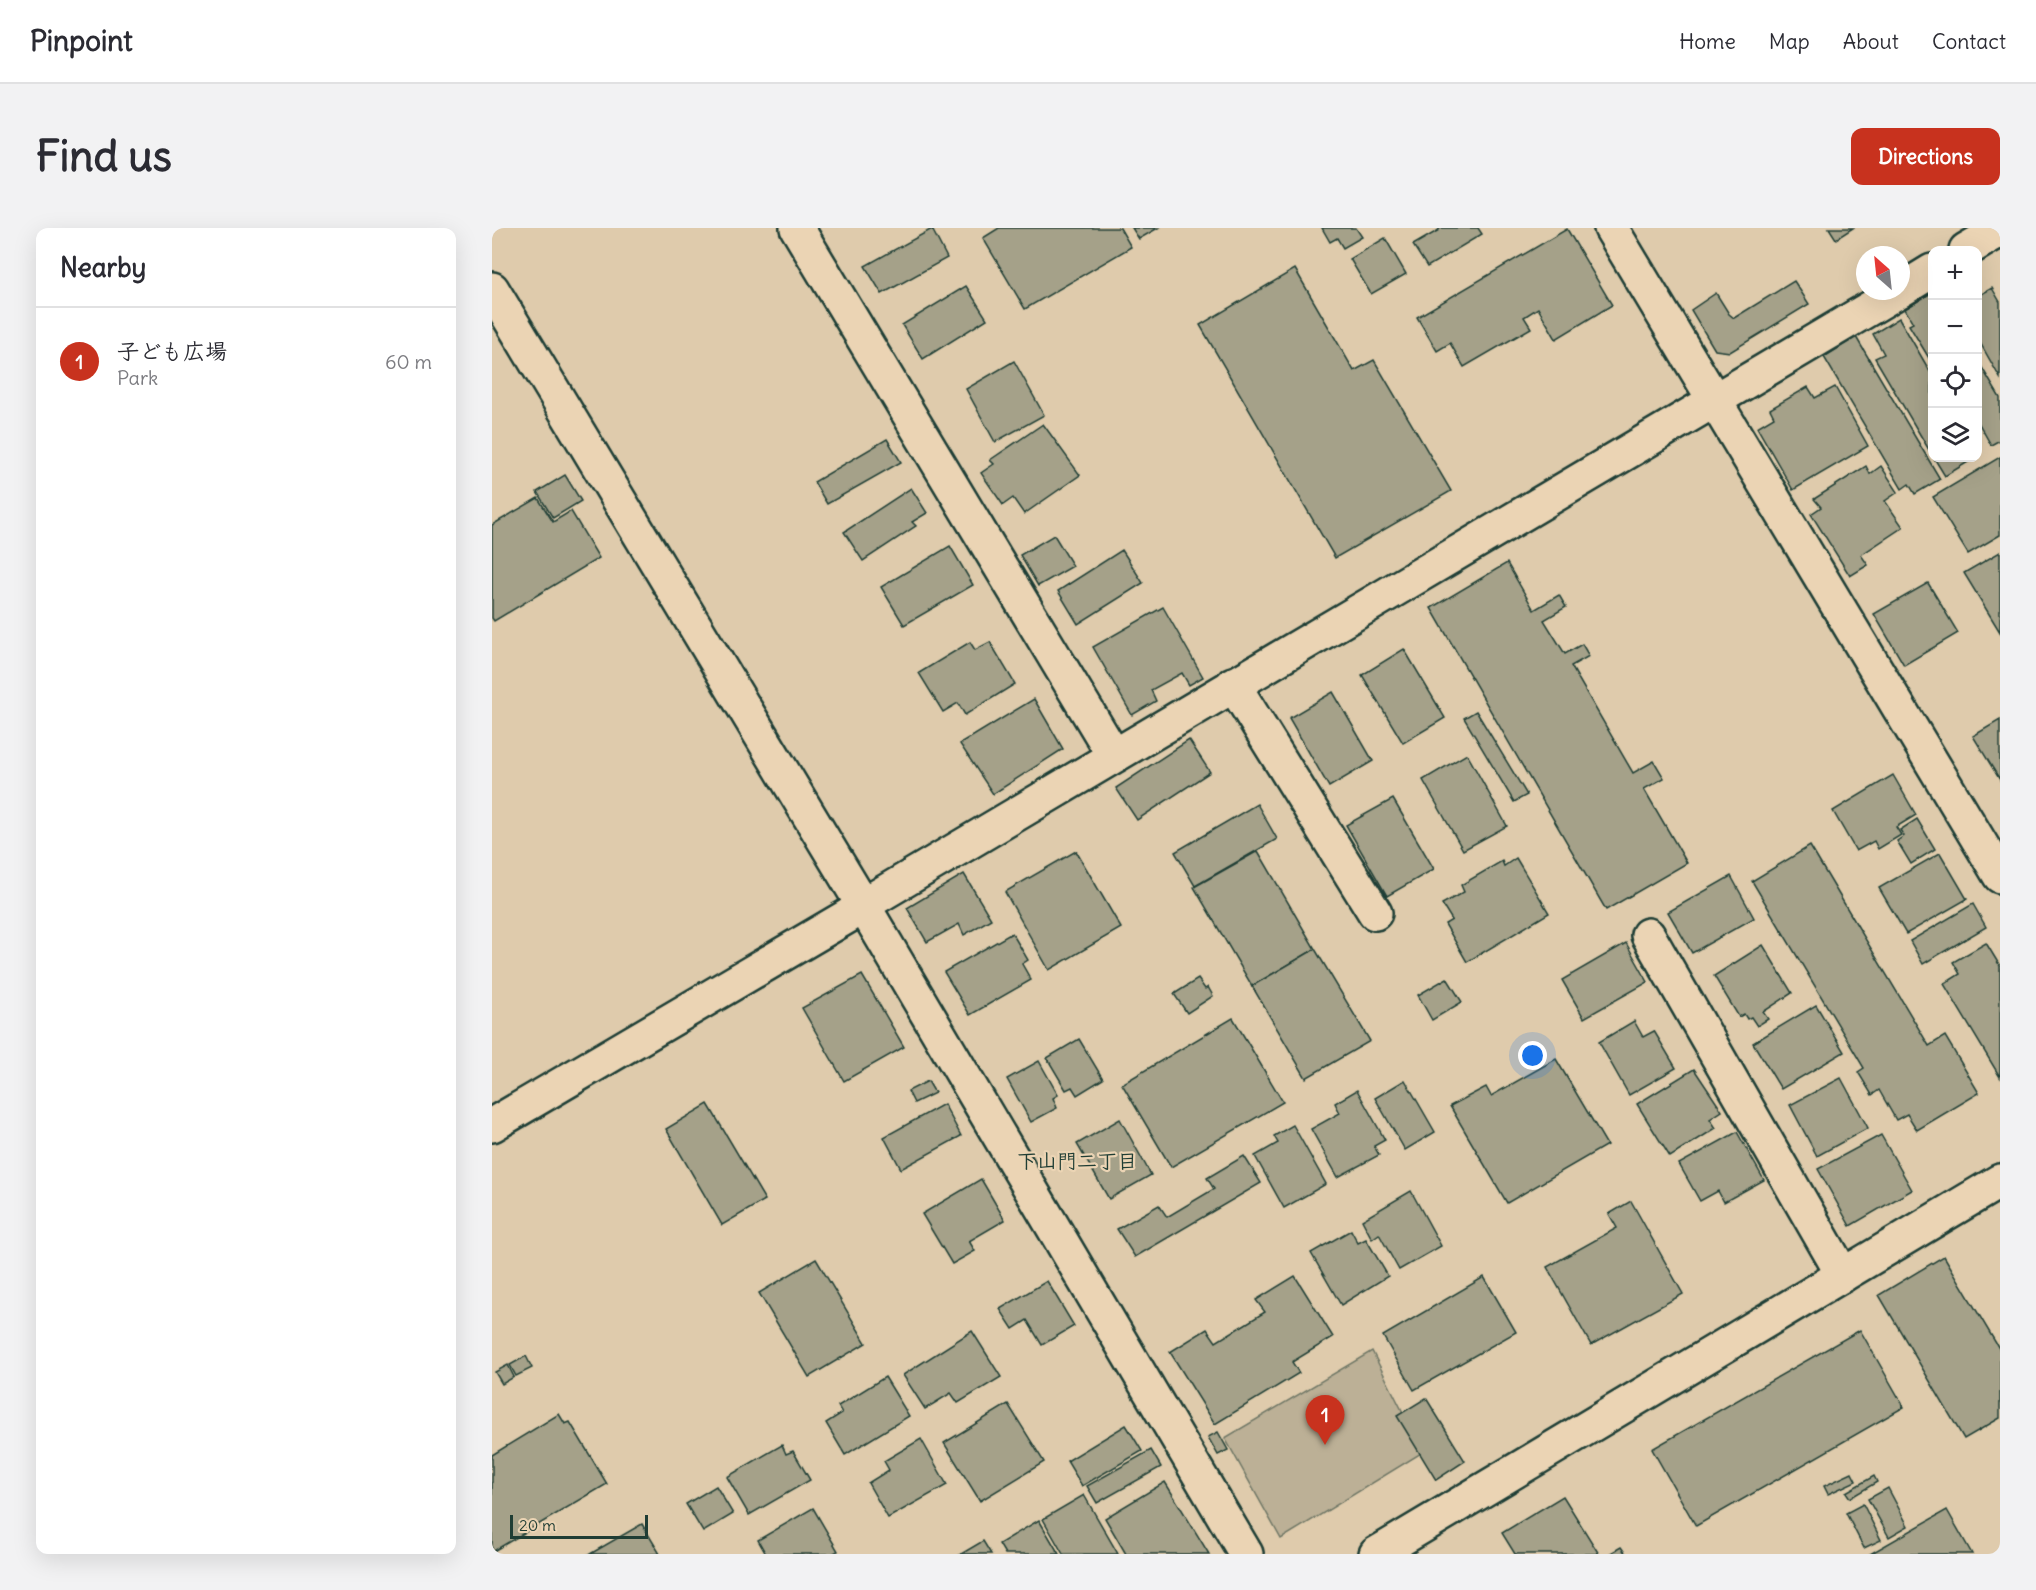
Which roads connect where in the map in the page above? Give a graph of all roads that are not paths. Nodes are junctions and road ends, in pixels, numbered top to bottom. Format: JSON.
{"nodes":[{"id":1,"x":797,"y":228,"type":"edge"},
{"id":2,"x":1611,"y":228,"type":"edge"},
{"id":3,"x":2000,"y":230,"type":"edge"},
{"id":4,"x":1973,"y":246,"type":"edge"},
{"id":5,"x":1928,"y":273,"type":"edge"},
{"id":6,"x":1910,"y":284,"type":"edge"},
{"id":7,"x":492,"y":288,"type":"edge"},
{"id":8,"x":1883,"y":300,"type":"edge"},
{"id":9,"x":1714,"y":402,"type":"junction"},
{"id":10,"x":1233,"y":684,"type":"junction"},
{"id":11,"x":1113,"y":754,"type":"junction"},
{"id":12,"x":2000,"y":876,"type":"edge"},
{"id":13,"x":863,"y":905,"type":"junction"},
{"id":14,"x":1375,"y":913,"type":"dead end"},
{"id":15,"x":1648,"y":935,"type":"dead end"},
{"id":16,"x":492,"y":1125,"type":"edge"},
{"id":17,"x":1997,"y":1189,"type":"edge"},
{"id":18,"x":1843,"y":1275,"type":"junction"},
{"id":19,"x":1246,"y":1554,"type":"edge"},
{"id":20,"x":1376,"y":1554,"type":"edge"}],
"edges":[{"from":1,"to":11,"type":"street"},
{"from":2,"to":9,"type":"street"},
{"from":3,"to":4,"type":"street"},
{"from":5,"to":6,"type":"street"},
{"from":7,"to":13,"type":"street"},
{"from":8,"to":9,"type":"street"},
{"from":9,"to":10,"type":"street"},
{"from":9,"to":12,"type":"street"},
{"from":10,"to":11,"type":"street"},
{"from":10,"to":14,"type":"street"},
{"from":11,"to":13,"type":"street"},
{"from":13,"to":16,"type":"street"},
{"from":13,"to":19,"type":"street"},
{"from":15,"to":18,"type":"street"},
{"from":17,"to":18,"type":"street"},
{"from":18,"to":20,"type":"street"}]}
